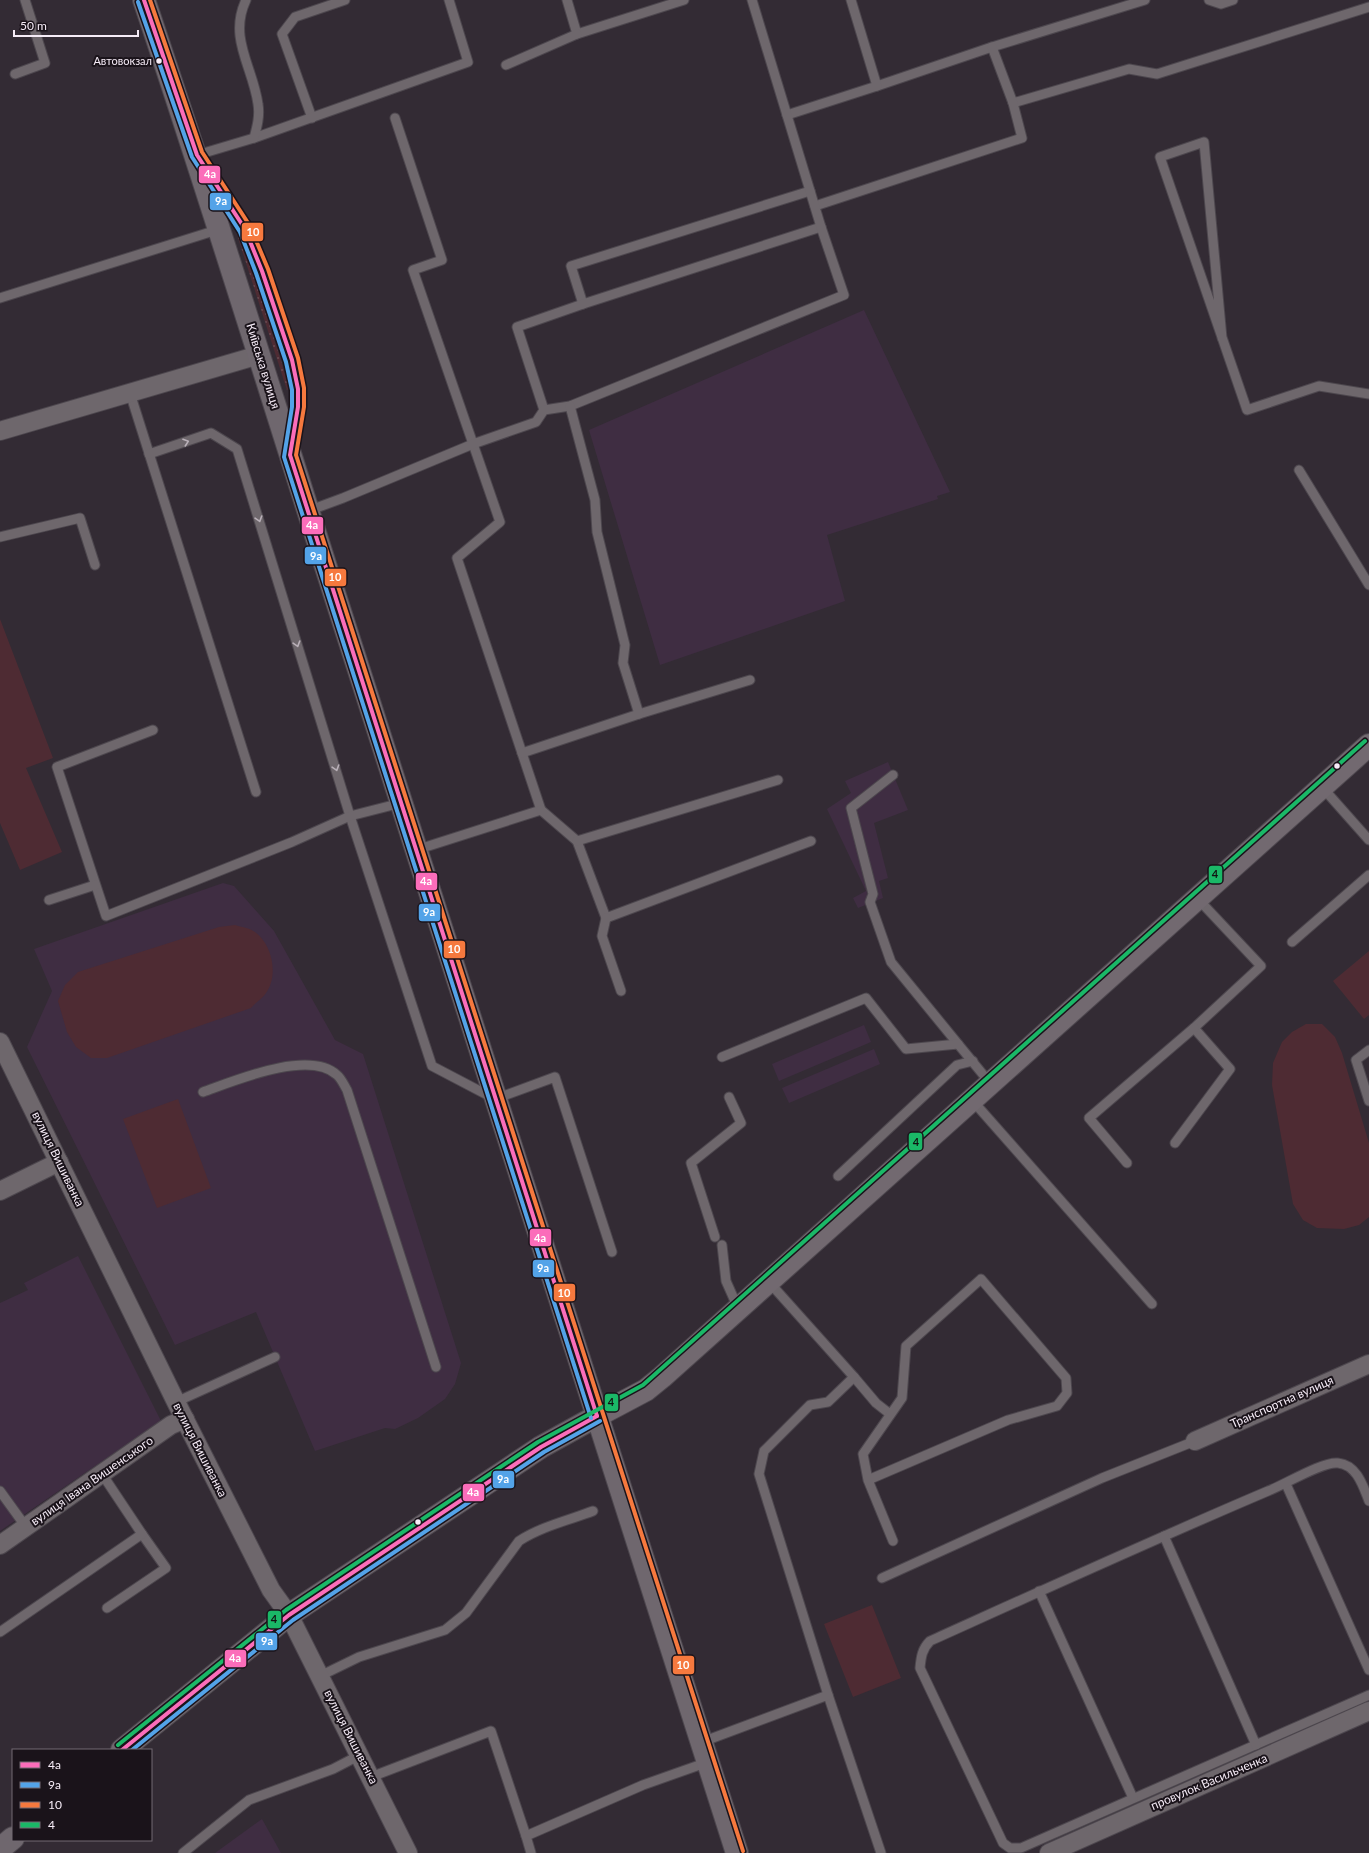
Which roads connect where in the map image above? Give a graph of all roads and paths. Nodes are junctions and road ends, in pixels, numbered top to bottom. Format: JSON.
{"nodes":[{"id":1,"x":25,"y":0,"type":"edge"},
{"id":2,"x":144,"y":0,"type":"edge"},
{"id":3,"x":246,"y":0,"type":"edge"},
{"id":4,"x":345,"y":0,"type":"edge"},
{"id":5,"x":449,"y":0,"type":"edge"},
{"id":6,"x":567,"y":0,"type":"edge"},
{"id":7,"x":684,"y":0,"type":"edge"},
{"id":8,"x":752,"y":0,"type":"edge"},
{"id":9,"x":851,"y":0,"type":"edge"},
{"id":10,"x":1145,"y":0,"type":"edge"},
{"id":11,"x":1210,"y":0,"type":"edge"},
{"id":12,"x":1233,"y":0,"type":"edge"},
{"id":13,"x":1369,"y":7,"type":"edge"},
{"id":14,"x":577,"y":34,"type":"junction"},
{"id":15,"x":992,"y":47,"type":"junction"},
{"id":16,"x":506,"y":64,"type":"dead end"},
{"id":17,"x":15,"y":74,"type":"dead end"},
{"id":18,"x":877,"y":86,"type":"junction"},
{"id":19,"x":1013,"y":103,"type":"junction"},
{"id":20,"x":787,"y":115,"type":"junction"},
{"id":21,"x":312,"y":118,"type":"junction"},
{"id":22,"x":395,"y":118,"type":"dead end"},
{"id":23,"x":254,"y":138,"type":"junction"},
{"id":24,"x":197,"y":155,"type":"junction"},
{"id":25,"x":810,"y":191,"type":"junction"},
{"id":26,"x":815,"y":206,"type":"junction"},
{"id":27,"x":821,"y":227,"type":"junction"},
{"id":28,"x":220,"y":229,"type":"junction"},
{"id":29,"x":0,"y":298,"type":"edge"},
{"id":30,"x":583,"y":304,"type":"junction"},
{"id":31,"x":1222,"y":338,"type":"junction"},
{"id":32,"x":259,"y":355,"type":"junction"},
{"id":33,"x":130,"y":393,"type":"junction"},
{"id":34,"x":1369,"y":394,"type":"edge"},
{"id":35,"x":570,"y":406,"type":"junction"},
{"id":36,"x":544,"y":410,"type":"junction"},
{"id":37,"x":0,"y":431,"type":"edge"},
{"id":38,"x":473,"y":444,"type":"junction"},
{"id":39,"x":150,"y":454,"type":"junction"},
{"id":40,"x":290,"y":455,"type":"junction"},
{"id":41,"x":1299,"y":470,"type":"dead end"},
{"id":42,"x":308,"y":511,"type":"junction"},
{"id":43,"x":0,"y":538,"type":"edge"},
{"id":44,"x":95,"y":565,"type":"dead end"},
{"id":45,"x":1369,"y":585,"type":"edge"},
{"id":46,"x":750,"y":680,"type":"dead end"},
{"id":47,"x":639,"y":714,"type":"junction"},
{"id":48,"x":153,"y":730,"type":"dead end"},
{"id":49,"x":1369,"y":745,"type":"edge"},
{"id":50,"x":522,"y":753,"type":"junction"},
{"id":51,"x":893,"y":775,"type":"dead end"},
{"id":52,"x":778,"y":780,"type":"dead end"},
{"id":53,"x":1322,"y":787,"type":"junction"},
{"id":54,"x":256,"y":792,"type":"dead end"},
{"id":55,"x":401,"y":802,"type":"junction"},
{"id":56,"x":541,"y":810,"type":"junction"},
{"id":57,"x":350,"y":816,"type":"junction"},
{"id":58,"x":1369,"y":840,"type":"edge"},
{"id":59,"x":577,"y":841,"type":"junction"},
{"id":60,"x":811,"y":841,"type":"dead end"},
{"id":61,"x":416,"y":850,"type":"junction"},
{"id":62,"x":1369,"y":875,"type":"edge"},
{"id":63,"x":95,"y":885,"type":"junction"},
{"id":64,"x":1198,"y":899,"type":"junction"},
{"id":65,"x":49,"y":900,"type":"dead end"},
{"id":66,"x":606,"y":918,"type":"junction"},
{"id":67,"x":1292,"y":942,"type":"dead end"},
{"id":68,"x":622,"y":991,"type":"dead end"},
{"id":69,"x":1194,"y":1028,"type":"junction"},
{"id":70,"x":0,"y":1042,"type":"edge"},
{"id":71,"x":958,"y":1044,"type":"junction"},
{"id":72,"x":1369,"y":1050,"type":"edge"},
{"id":73,"x":722,"y":1057,"type":"dead end"},
{"id":74,"x":973,"y":1061,"type":"junction"},
{"id":75,"x":990,"y":1083,"type":"junction"},
{"id":76,"x":203,"y":1092,"type":"dead end"},
{"id":77,"x":729,"y":1097,"type":"dead end"},
{"id":78,"x":495,"y":1099,"type":"junction"},
{"id":79,"x":972,"y":1099,"type":"junction"},
{"id":80,"x":1369,"y":1101,"type":"edge"},
{"id":81,"x":1175,"y":1143,"type":"dead end"},
{"id":82,"x":59,"y":1162,"type":"junction"},
{"id":83,"x":1127,"y":1163,"type":"dead end"},
{"id":84,"x":838,"y":1176,"type":"dead end"},
{"id":85,"x":0,"y":1191,"type":"edge"},
{"id":86,"x":715,"y":1237,"type":"dead end"},
{"id":87,"x":722,"y":1245,"type":"dead end"},
{"id":88,"x":612,"y":1252,"type":"dead end"},
{"id":89,"x":769,"y":1282,"type":"junction"},
{"id":90,"x":1152,"y":1304,"type":"dead end"},
{"id":91,"x":738,"y":1310,"type":"junction"},
{"id":92,"x":275,"y":1357,"type":"dead end"},
{"id":93,"x":1369,"y":1364,"type":"edge"},
{"id":94,"x":436,"y":1367,"type":"dead end"},
{"id":95,"x":854,"y":1377,"type":"junction"},
{"id":96,"x":176,"y":1402,"type":"junction"},
{"id":97,"x":890,"y":1414,"type":"junction"},
{"id":98,"x":597,"y":1416,"type":"junction"},
{"id":99,"x":185,"y":1419,"type":"junction"},
{"id":100,"x":1195,"y":1441,"type":"joint"},
{"id":101,"x":102,"y":1474,"type":"junction"},
{"id":102,"x":868,"y":1480,"type":"junction"},
{"id":103,"x":1286,"y":1484,"type":"junction"},
{"id":104,"x":0,"y":1491,"type":"edge"},
{"id":105,"x":1369,"y":1501,"type":"edge"},
{"id":106,"x":593,"y":1511,"type":"dead end"},
{"id":107,"x":26,"y":1527,"type":"junction"},
{"id":108,"x":142,"y":1534,"type":"junction"},
{"id":109,"x":1164,"y":1536,"type":"junction"},
{"id":110,"x":893,"y":1541,"type":"dead end"},
{"id":111,"x":0,"y":1545,"type":"edge"},
{"id":112,"x":882,"y":1578,"type":"dead end"},
{"id":113,"x":1039,"y":1591,"type":"junction"},
{"id":114,"x":107,"y":1608,"type":"dead end"},
{"id":115,"x":289,"y":1616,"type":"junction"},
{"id":116,"x":0,"y":1632,"type":"edge"},
{"id":117,"x":1369,"y":1670,"type":"edge"},
{"id":118,"x":320,"y":1676,"type":"junction"},
{"id":119,"x":828,"y":1695,"type":"junction"},
{"id":120,"x":1369,"y":1695,"type":"edge"},
{"id":121,"x":1369,"y":1711,"type":"edge"},
{"id":122,"x":1256,"y":1745,"type":"junction"},
{"id":123,"x":123,"y":1749,"type":"edge"},
{"id":124,"x":705,"y":1752,"type":"junction"},
{"id":125,"x":360,"y":1755,"type":"junction"},
{"id":126,"x":371,"y":1777,"type":"junction"},
{"id":127,"x":1133,"y":1798,"type":"junction"},
{"id":128,"x":526,"y":1836,"type":"junction"},
{"id":129,"x":12,"y":1839,"type":"edge"},
{"id":130,"x":0,"y":1849,"type":"edge"},
{"id":131,"x":183,"y":1853,"type":"edge"},
{"id":132,"x":408,"y":1853,"type":"edge"},
{"id":133,"x":531,"y":1853,"type":"edge"},
{"id":134,"x":737,"y":1853,"type":"edge"},
{"id":135,"x":881,"y":1853,"type":"edge"},
{"id":136,"x":1049,"y":1853,"type":"edge"}],
"edges":[{"from":1,"to":17,"type":"lane"},
{"from":2,"to":24,"type":"main road","name":"Київська вулиця"},
{"from":3,"to":23,"type":"lane"},
{"from":4,"to":21,"type":"lane"},
{"from":5,"to":21,"type":"lane"},
{"from":6,"to":14,"type":"lane"},
{"from":7,"to":14,"type":"lane"},
{"from":8,"to":20,"type":"lane"},
{"from":9,"to":18,"type":"lane"},
{"from":10,"to":15,"type":"lane"},
{"from":11,"to":12,"type":"lane"},
{"from":13,"to":19,"type":"lane"},
{"from":14,"to":16,"type":"lane"},
{"from":15,"to":18,"type":"lane"},
{"from":15,"to":19,"type":"lane"},
{"from":18,"to":20,"type":"lane"},
{"from":19,"to":26,"type":"lane"},
{"from":20,"to":25,"type":"lane"},
{"from":21,"to":23,"type":"lane"},
{"from":22,"to":38,"type":"lane"},
{"from":23,"to":24,"type":"lane"},
{"from":24,"to":28,"type":"main road","name":"Київська вулиця"},
{"from":24,"to":40,"type":"lane"},
{"from":25,"to":26,"type":"lane"},
{"from":25,"to":30,"type":"lane"},
{"from":26,"to":27,"type":"lane"},
{"from":27,"to":30,"type":"lane"},
{"from":27,"to":35,"type":"lane"},
{"from":28,"to":29,"type":"lane"},
{"from":28,"to":32,"type":"main road","name":"Київська вулиця"},
{"from":30,"to":36,"type":"lane"},
{"from":31,"to":31,"type":"lane"},
{"from":31,"to":34,"type":"lane"},
{"from":32,"to":33,"type":"street"},
{"from":32,"to":40,"type":"main road","name":"Київська вулиця"},
{"from":33,"to":37,"type":"street"},
{"from":33,"to":39,"type":"lane"},
{"from":35,"to":36,"type":"lane"},
{"from":35,"to":47,"type":"lane"},
{"from":36,"to":38,"type":"lane"},
{"from":38,"to":42,"type":"lane"},
{"from":38,"to":50,"type":"lane"},
{"from":39,"to":54,"type":"lane"},
{"from":39,"to":57,"type":"lane","one_way":true},
{"from":40,"to":42,"type":"main road","name":"Київська вулиця"},
{"from":41,"to":45,"type":"lane"},
{"from":42,"to":55,"type":"main road","name":"Київська вулиця"},
{"from":43,"to":44,"type":"lane"},
{"from":46,"to":47,"type":"lane"},
{"from":47,"to":50,"type":"lane"},
{"from":48,"to":63,"type":"lane"},
{"from":49,"to":53,"type":"main road"},
{"from":50,"to":56,"type":"lane"},
{"from":51,"to":71,"type":"lane"},
{"from":52,"to":59,"type":"lane"},
{"from":53,"to":58,"type":"lane"},
{"from":53,"to":64,"type":"main road"},
{"from":55,"to":57,"type":"lane"},
{"from":55,"to":61,"type":"main road","name":"Київська вулиця"},
{"from":56,"to":59,"type":"lane"},
{"from":56,"to":61,"type":"lane"},
{"from":57,"to":63,"type":"lane"},
{"from":57,"to":78,"type":"lane"},
{"from":59,"to":66,"type":"lane"},
{"from":60,"to":66,"type":"lane"},
{"from":61,"to":78,"type":"main road","name":"Київська вулиця"},
{"from":62,"to":67,"type":"lane"},
{"from":63,"to":65,"type":"lane"},
{"from":64,"to":69,"type":"lane"},
{"from":64,"to":75,"type":"main road"},
{"from":66,"to":68,"type":"lane"},
{"from":69,"to":81,"type":"lane"},
{"from":69,"to":83,"type":"lane"},
{"from":70,"to":82,"type":"street","name":"вулиця Вишиванка"},
{"from":71,"to":73,"type":"lane"},
{"from":71,"to":74,"type":"lane"},
{"from":72,"to":80,"type":"lane"},
{"from":74,"to":75,"type":"lane"},
{"from":74,"to":84,"type":"lane"},
{"from":75,"to":79,"type":"main road"},
{"from":76,"to":94,"type":"lane"},
{"from":77,"to":86,"type":"lane"},
{"from":78,"to":88,"type":"lane"},
{"from":78,"to":98,"type":"main road","name":"Київська вулиця"},
{"from":79,"to":89,"type":"main road"},
{"from":79,"to":90,"type":"lane"},
{"from":82,"to":85,"type":"street"},
{"from":82,"to":96,"type":"street","name":"вулиця Вишиванка"},
{"from":87,"to":91,"type":"lane"},
{"from":89,"to":91,"type":"main road"},
{"from":89,"to":95,"type":"lane"},
{"from":91,"to":98,"type":"main road"},
{"from":92,"to":96,"type":"lane"},
{"from":93,"to":100,"type":"street","name":"Транспортна вулиця"},
{"from":95,"to":97,"type":"lane"},
{"from":95,"to":119,"type":"lane"},
{"from":96,"to":99,"type":"street","name":"вулиця Вишиванка"},
{"from":97,"to":102,"type":"lane"},
{"from":97,"to":102,"type":"lane"},
{"from":98,"to":115,"type":"main road"},
{"from":98,"to":124,"type":"main road","name":"Київська вулиця"},
{"from":99,"to":101,"type":"street","name":"вулиця Івана Вишенського"},
{"from":99,"to":115,"type":"street","name":"вулиця Вишиванка"},
{"from":100,"to":112,"type":"lane"},
{"from":101,"to":107,"type":"street","name":"вулиця Івана Вишенського"},
{"from":101,"to":108,"type":"lane"},
{"from":102,"to":110,"type":"lane"},
{"from":103,"to":105,"type":"lane"},
{"from":103,"to":109,"type":"lane"},
{"from":103,"to":117,"type":"lane"},
{"from":104,"to":107,"type":"lane"},
{"from":106,"to":118,"type":"lane"},
{"from":107,"to":111,"type":"street","name":"вулиця Івана Вишенського"},
{"from":108,"to":114,"type":"lane"},
{"from":108,"to":116,"type":"lane"},
{"from":109,"to":113,"type":"lane"},
{"from":109,"to":122,"type":"lane"},
{"from":113,"to":127,"type":"lane"},
{"from":113,"to":127,"type":"lane"},
{"from":115,"to":118,"type":"street","name":"вулиця Вишиванка"},
{"from":115,"to":123,"type":"main road"},
{"from":118,"to":125,"type":"street","name":"вулиця Вишиванка"},
{"from":119,"to":124,"type":"lane"},
{"from":119,"to":135,"type":"lane"},
{"from":120,"to":122,"type":"lane"},
{"from":121,"to":136,"type":"street","name":"провулок Васильченка"},
{"from":122,"to":127,"type":"lane"},
{"from":124,"to":128,"type":"lane"},
{"from":124,"to":134,"type":"main road","name":"Київська вулиця"},
{"from":125,"to":126,"type":"street","name":"вулиця Вишиванка"},
{"from":125,"to":131,"type":"lane"},
{"from":126,"to":128,"type":"lane"},
{"from":126,"to":132,"type":"street","name":"вулиця Вишиванка"},
{"from":128,"to":133,"type":"lane"},
{"from":129,"to":130,"type":"main road"}]}
